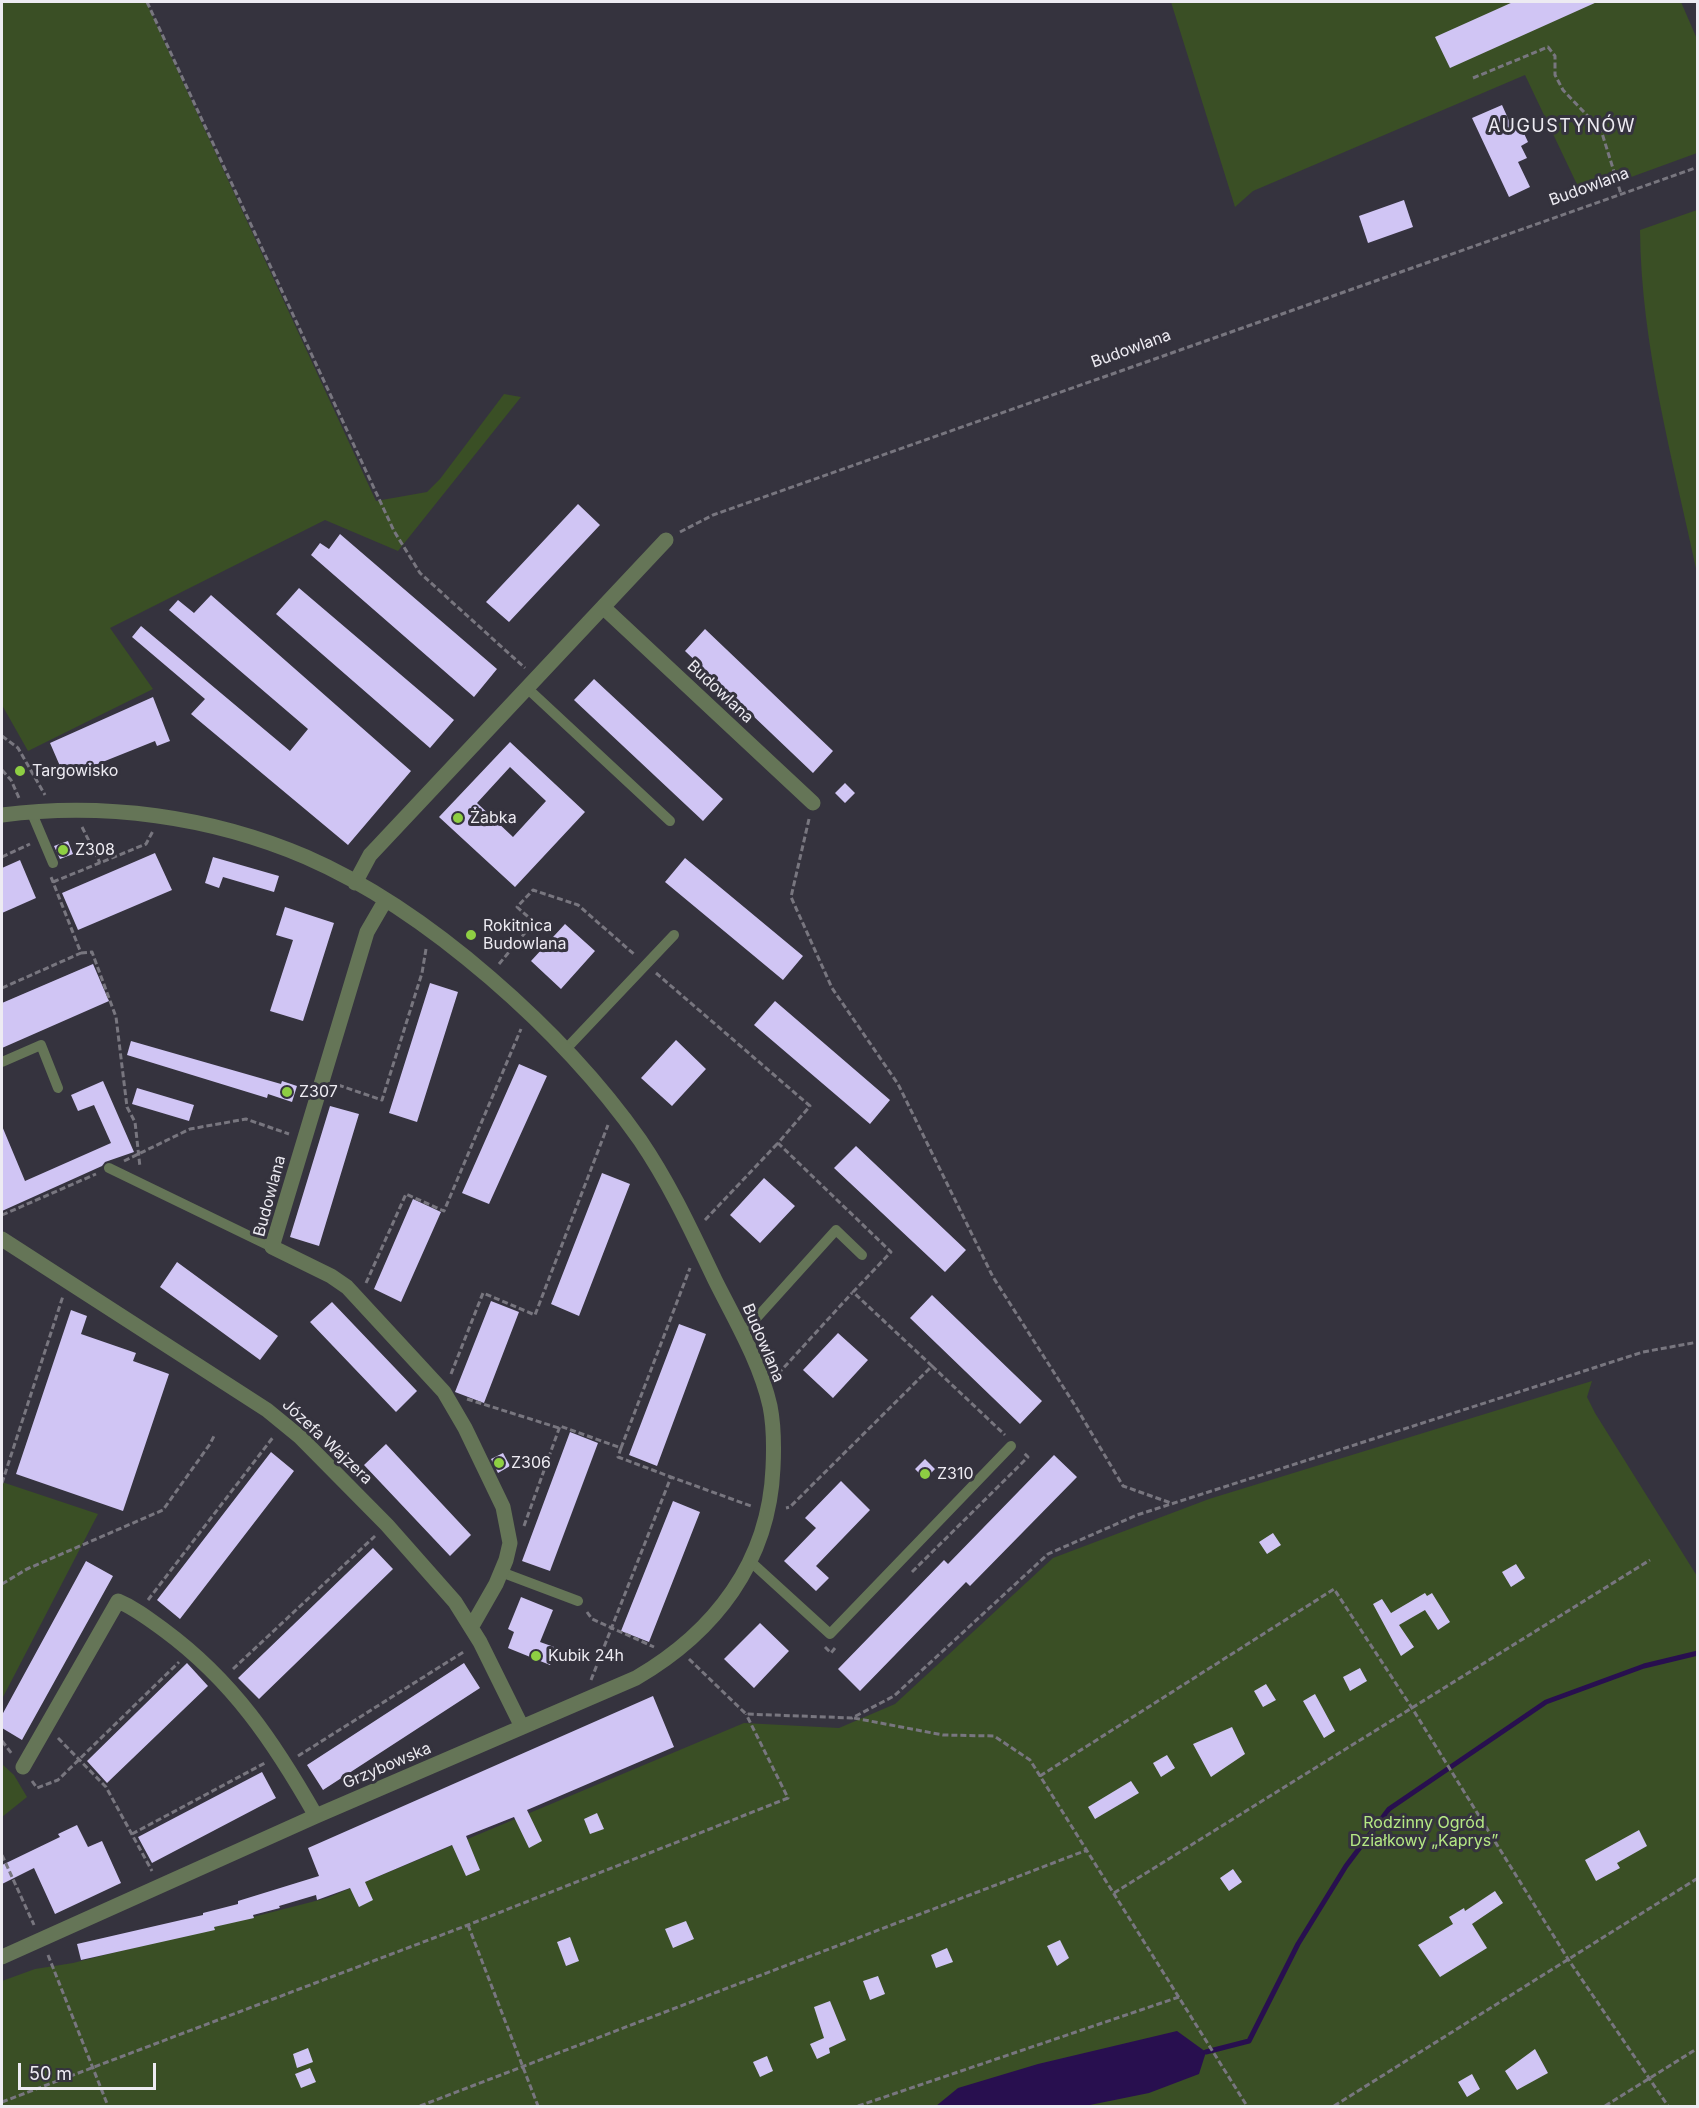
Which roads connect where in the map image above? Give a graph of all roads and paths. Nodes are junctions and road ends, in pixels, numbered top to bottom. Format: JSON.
{"nodes":[{"id":1,"x":147,"y":2,"type":"edge"},
{"id":2,"x":1473,"y":78,"type":"dead end"},
{"id":3,"x":1698,"y":167,"type":"edge"},
{"id":4,"x":1621,"y":194,"type":"junction"},
{"id":5,"x":666,"y":540,"type":"joint"},
{"id":6,"x":603,"y":607,"type":"junction"},
{"id":7,"x":532,"y":683,"type":"junction"},
{"id":8,"x":2,"y":736,"type":"edge"},
{"id":9,"x":2,"y":770,"type":"edge"},
{"id":10,"x":20,"y":798,"type":"dead end"},
{"id":11,"x":813,"y":803,"type":"joint"},
{"id":12,"x":53,"y":810,"type":"junction"},
{"id":13,"x":31,"y":812,"type":"junction"},
{"id":14,"x":2,"y":815,"type":"edge"},
{"id":15,"x":162,"y":816,"type":"junction"},
{"id":16,"x":670,"y":821,"type":"dead end"},
{"id":17,"x":82,"y":826,"type":"dead end"},
{"id":18,"x":37,"y":841,"type":"dead end"},
{"id":19,"x":2,"y":856,"type":"edge"},
{"id":20,"x":100,"y":863,"type":"junction"},
{"id":21,"x":51,"y":867,"type":"joint"},
{"id":22,"x":53,"y":882,"type":"junction"},
{"id":23,"x":355,"y":883,"type":"junction"},
{"id":24,"x":385,"y":901,"type":"junction"},
{"id":25,"x":674,"y":935,"type":"dead end"},
{"id":26,"x":426,"y":949,"type":"dead end"},
{"id":27,"x":81,"y":953,"type":"junction"},
{"id":28,"x":498,"y":965,"type":"dead end"},
{"id":29,"x":646,"y":965,"type":"junction"},
{"id":30,"x":2,"y":988,"type":"edge"},
{"id":31,"x":522,"y":1028,"type":"dead end"},
{"id":32,"x":565,"y":1050,"type":"junction"},
{"id":33,"x":2,"y":1062,"type":"edge"},
{"id":34,"x":322,"y":1079,"type":"junction"},
{"id":35,"x":58,"y":1088,"type":"dead end"},
{"id":36,"x":615,"y":1108,"type":"junction"},
{"id":37,"x":304,"y":1140,"type":"junction"},
{"id":38,"x":778,"y":1143,"type":"junction"},
{"id":39,"x":138,"y":1153,"type":"junction"},
{"id":40,"x":109,"y":1168,"type":"junction"},
{"id":41,"x":143,"y":1185,"type":"junction"},
{"id":42,"x":2,"y":1215,"type":"edge"},
{"id":43,"x":2,"y":1239,"type":"edge"},
{"id":44,"x":696,"y":1240,"type":"junction"},
{"id":45,"x":272,"y":1247,"type":"junction"},
{"id":46,"x":862,"y":1255,"type":"dead end"},
{"id":47,"x":68,"y":1283,"type":"junction"},
{"id":48,"x":853,"y":1292,"type":"junction"},
{"id":49,"x":359,"y":1298,"type":"junction"},
{"id":50,"x":742,"y":1334,"type":"junction"},
{"id":51,"x":1698,"y":1342,"type":"edge"},
{"id":52,"x":762,"y":1381,"type":"junction"},
{"id":53,"x":444,"y":1392,"type":"junction"},
{"id":54,"x":284,"y":1423,"type":"junction"},
{"id":55,"x":559,"y":1428,"type":"junction"},
{"id":56,"x":214,"y":1434,"type":"dead end"},
{"id":57,"x":1011,"y":1446,"type":"dead end"},
{"id":58,"x":621,"y":1449,"type":"junction"},
{"id":59,"x":672,"y":1477,"type":"junction"},
{"id":60,"x":2,"y":1483,"type":"edge"},
{"id":61,"x":1173,"y":1504,"type":"junction"},
{"id":62,"x":768,"y":1513,"type":"junction"},
{"id":63,"x":387,"y":1525,"type":"junction"},
{"id":64,"x":510,"y":1543,"type":"junction"},
{"id":65,"x":1650,"y":1560,"type":"dead end"},
{"id":66,"x":751,"y":1562,"type":"junction"},
{"id":67,"x":501,"y":1572,"type":"junction"},
{"id":68,"x":2,"y":1584,"type":"edge"},
{"id":69,"x":578,"y":1601,"type":"joint"},
{"id":70,"x":139,"y":1612,"type":"junction"},
{"id":71,"x":472,"y":1626,"type":"junction"},
{"id":72,"x":612,"y":1629,"type":"junction"},
{"id":73,"x":480,"y":1642,"type":"junction"},
{"id":74,"x":191,"y":1650,"type":"junction"},
{"id":75,"x":677,"y":1653,"type":"junction"},
{"id":76,"x":221,"y":1680,"type":"junction"},
{"id":77,"x":583,"y":1701,"type":"junction"},
{"id":78,"x":1412,"y":1708,"type":"junction"},
{"id":79,"x":746,"y":1714,"type":"junction"},
{"id":80,"x":852,"y":1718,"type":"junction"},
{"id":81,"x":45,"y":1727,"type":"junction"},
{"id":82,"x":522,"y":1727,"type":"junction"},
{"id":83,"x":80,"y":1759,"type":"junction"},
{"id":84,"x":284,"y":1759,"type":"junction"},
{"id":85,"x":23,"y":1767,"type":"joint"},
{"id":86,"x":1040,"y":1776,"type":"junction"},
{"id":87,"x":316,"y":1816,"type":"junction"},
{"id":88,"x":132,"y":1834,"type":"junction"},
{"id":89,"x":1087,"y":1850,"type":"junction"},
{"id":90,"x":2,"y":1856,"type":"edge"},
{"id":91,"x":1698,"y":1878,"type":"edge"},
{"id":92,"x":160,"y":1886,"type":"junction"},
{"id":93,"x":1113,"y":1893,"type":"junction"},
{"id":94,"x":468,"y":1925,"type":"junction"},
{"id":95,"x":41,"y":1939,"type":"junction"},
{"id":96,"x":2,"y":1957,"type":"edge"},
{"id":97,"x":1568,"y":1959,"type":"junction"},
{"id":98,"x":1179,"y":1997,"type":"junction"},
{"id":99,"x":1698,"y":2048,"type":"edge"},
{"id":100,"x":524,"y":2066,"type":"junction"},
{"id":101,"x":94,"y":2067,"type":"junction"},
{"id":102,"x":1650,"y":2078,"type":"junction"},
{"id":103,"x":2,"y":2102,"type":"edge"},
{"id":104,"x":108,"y":2106,"type":"edge"},
{"id":105,"x":420,"y":2106,"type":"edge"},
{"id":106,"x":538,"y":2106,"type":"edge"},
{"id":107,"x":858,"y":2106,"type":"edge"},
{"id":108,"x":1247,"y":2106,"type":"edge"},
{"id":109,"x":1334,"y":2106,"type":"edge"},
{"id":110,"x":1605,"y":2106,"type":"edge"},
{"id":111,"x":1668,"y":2106,"type":"edge"}],
"edges":[{"from":1,"to":7,"type":"path"},
{"from":2,"to":4,"type":"path"},
{"from":3,"to":4,"type":"path","name":"Budowlana"},
{"from":4,"to":5,"type":"path","name":"Budowlana"},
{"from":5,"to":6,"type":"street"},
{"from":6,"to":7,"type":"street"},
{"from":6,"to":11,"type":"street","name":"Budowlana"},
{"from":7,"to":16,"type":"lane"},
{"from":7,"to":23,"type":"street"},
{"from":8,"to":12,"type":"path"},
{"from":9,"to":10,"type":"path"},
{"from":11,"to":61,"type":"path"},
{"from":12,"to":13,"type":"street","name":"Budowlana"},
{"from":12,"to":15,"type":"street","name":"Budowlana"},
{"from":13,"to":14,"type":"street","name":"Budowlana"},
{"from":13,"to":21,"type":"lane"},
{"from":15,"to":20,"type":"path"},
{"from":15,"to":23,"type":"street","name":"Budowlana"},
{"from":17,"to":20,"type":"path"},
{"from":18,"to":19,"type":"path"},
{"from":20,"to":22,"type":"path"},
{"from":21,"to":22,"type":"path"},
{"from":22,"to":27,"type":"path"},
{"from":23,"to":24,"type":"street","name":"Budowlana"},
{"from":24,"to":32,"type":"street","name":"Budowlana"},
{"from":24,"to":34,"type":"street","name":"Budowlana"},
{"from":25,"to":29,"type":"lane"},
{"from":26,"to":34,"type":"path"},
{"from":27,"to":30,"type":"path"},
{"from":27,"to":39,"type":"path"},
{"from":28,"to":29,"type":"path"},
{"from":29,"to":32,"type":"lane"},
{"from":29,"to":38,"type":"path"},
{"from":31,"to":49,"type":"path"},
{"from":32,"to":36,"type":"street","name":"Budowlana"},
{"from":33,"to":35,"type":"lane"},
{"from":34,"to":37,"type":"street","name":"Budowlana"},
{"from":36,"to":44,"type":"street","name":"Budowlana"},
{"from":36,"to":53,"type":"path"},
{"from":37,"to":39,"type":"path"},
{"from":37,"to":45,"type":"street","name":"Budowlana"},
{"from":38,"to":44,"type":"path"},
{"from":38,"to":48,"type":"path"},
{"from":39,"to":40,"type":"path"},
{"from":39,"to":41,"type":"path"},
{"from":40,"to":41,"type":"lane"},
{"from":40,"to":42,"type":"path"},
{"from":41,"to":45,"type":"lane"},
{"from":43,"to":47,"type":"street","name":"Józefa Wajzera"},
{"from":44,"to":50,"type":"street","name":"Budowlana"},
{"from":44,"to":58,"type":"path"},
{"from":45,"to":49,"type":"street","name":"Budowlana"},
{"from":46,"to":50,"type":"lane"},
{"from":47,"to":54,"type":"street","name":"Józefa Wajzera"},
{"from":47,"to":60,"type":"path"},
{"from":48,"to":52,"type":"path"},
{"from":48,"to":62,"type":"path"},
{"from":49,"to":53,"type":"street","name":"Budowlana"},
{"from":50,"to":52,"type":"street","name":"Budowlana"},
{"from":51,"to":61,"type":"path"},
{"from":52,"to":62,"type":"street","name":"Budowlana"},
{"from":53,"to":55,"type":"path"},
{"from":53,"to":64,"type":"street","name":"Budowlana"},
{"from":54,"to":63,"type":"street","name":"Józefa Wajzera"},
{"from":54,"to":70,"type":"path"},
{"from":55,"to":58,"type":"path"},
{"from":55,"to":64,"type":"path"},
{"from":56,"to":68,"type":"path"},
{"from":57,"to":66,"type":"lane"},
{"from":58,"to":59,"type":"path"},
{"from":59,"to":62,"type":"path"},
{"from":59,"to":72,"type":"path"},
{"from":61,"to":80,"type":"path"},
{"from":62,"to":66,"type":"street","name":"Budowlana"},
{"from":63,"to":71,"type":"street","name":"Józefa Wajzera"},
{"from":63,"to":76,"type":"path"},
{"from":64,"to":67,"type":"street","name":"Budowlana"},
{"from":65,"to":78,"type":"path"},
{"from":66,"to":75,"type":"street","name":"Grzybowska"},
{"from":67,"to":69,"type":"lane"},
{"from":67,"to":71,"type":"street","name":"Budowlana"},
{"from":69,"to":72,"type":"path"},
{"from":70,"to":74,"type":"street"},
{"from":70,"to":81,"type":"street"},
{"from":71,"to":73,"type":"street","name":"Józefa Wajzera"},
{"from":72,"to":75,"type":"path"},
{"from":72,"to":77,"type":"path"},
{"from":73,"to":82,"type":"street","name":"Józefa Wajzera"},
{"from":73,"to":84,"type":"path"},
{"from":74,"to":76,"type":"street"},
{"from":74,"to":83,"type":"path"},
{"from":75,"to":77,"type":"street","name":"Grzybowska"},
{"from":75,"to":79,"type":"path"},
{"from":76,"to":84,"type":"street"},
{"from":77,"to":82,"type":"street","name":"Grzybowska"},
{"from":78,"to":86,"type":"path"},
{"from":78,"to":93,"type":"path"},
{"from":78,"to":97,"type":"path"},
{"from":79,"to":80,"type":"path"},
{"from":79,"to":94,"type":"path"},
{"from":80,"to":86,"type":"path"},
{"from":81,"to":83,"type":"path"},
{"from":81,"to":85,"type":"street"},
{"from":82,"to":87,"type":"street","name":"Grzybowska"},
{"from":83,"to":85,"type":"path"},
{"from":83,"to":88,"type":"path"},
{"from":84,"to":87,"type":"street"},
{"from":84,"to":88,"type":"path"},
{"from":86,"to":89,"type":"path"},
{"from":87,"to":92,"type":"street","name":"Grzybowska"},
{"from":88,"to":92,"type":"path"},
{"from":89,"to":93,"type":"path"},
{"from":89,"to":100,"type":"path"},
{"from":90,"to":95,"type":"path"},
{"from":91,"to":97,"type":"path"},
{"from":92,"to":95,"type":"street","name":"Grzybowska"},
{"from":93,"to":98,"type":"path"},
{"from":94,"to":100,"type":"path"},
{"from":94,"to":101,"type":"path"},
{"from":95,"to":96,"type":"street","name":"Grzybowska"},
{"from":95,"to":101,"type":"path"},
{"from":97,"to":102,"type":"path"},
{"from":97,"to":109,"type":"path"},
{"from":98,"to":107,"type":"path"},
{"from":98,"to":108,"type":"path"},
{"from":99,"to":102,"type":"path"},
{"from":100,"to":105,"type":"path"},
{"from":100,"to":106,"type":"path"},
{"from":101,"to":103,"type":"path"},
{"from":101,"to":104,"type":"path"},
{"from":102,"to":110,"type":"path"},
{"from":102,"to":111,"type":"path"}]}
